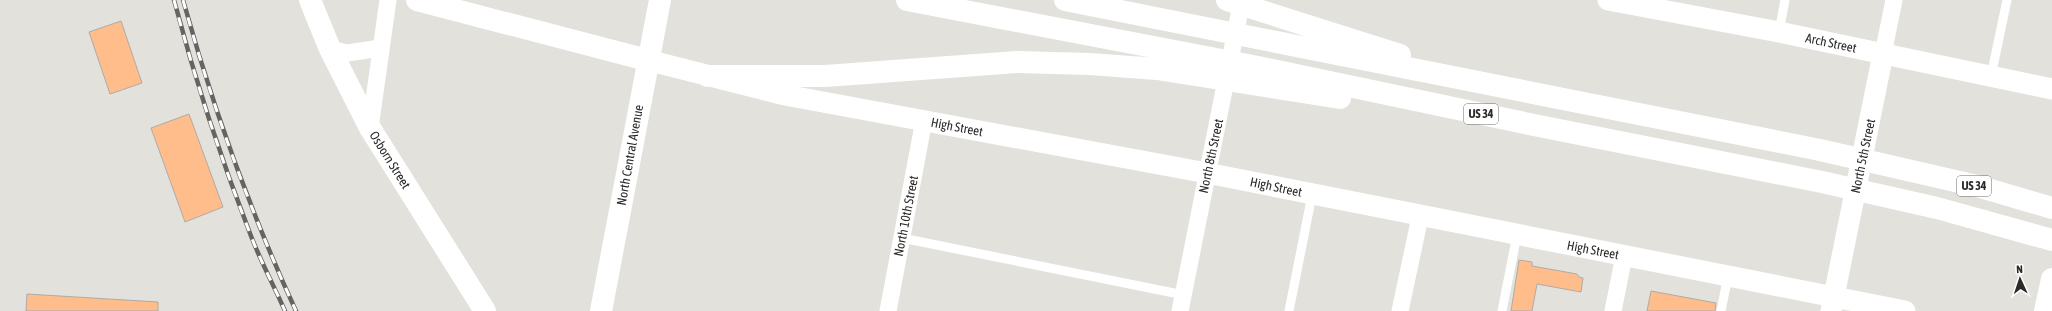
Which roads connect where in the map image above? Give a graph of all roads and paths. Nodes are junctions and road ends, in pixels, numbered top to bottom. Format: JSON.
{"nodes":[{"id":1,"x":310,"y":0,"type":"edge"},
{"id":2,"x":388,"y":0,"type":"edge"},
{"id":3,"x":417,"y":0,"type":"edge"},
{"id":4,"x":907,"y":0,"type":"edge"},
{"id":5,"x":1065,"y":0,"type":"edge"},
{"id":6,"x":1227,"y":0,"type":"edge"},
{"id":7,"x":1242,"y":0,"type":"edge"},
{"id":8,"x":1608,"y":0,"type":"edge"},
{"id":9,"x":1785,"y":0,"type":"edge"},
{"id":10,"x":1894,"y":0,"type":"edge"},
{"id":11,"x":2007,"y":0,"type":"edge"},
{"id":12,"x":659,"y":1,"type":"edge"},
{"id":13,"x":1675,"y":6,"type":"edge"},
{"id":14,"x":1778,"y":32,"type":"junction"},
{"id":15,"x":381,"y":48,"type":"junction"},
{"id":16,"x":330,"y":49,"type":"junction"},
{"id":17,"x":1883,"y":54,"type":"junction"},
{"id":18,"x":647,"y":60,"type":"junction"},
{"id":19,"x":708,"y":76,"type":"junction"},
{"id":20,"x":1991,"y":76,"type":"junction"},
{"id":21,"x":1504,"y":88,"type":"junction"},
{"id":22,"x":2052,"y":89,"type":"edge"},
{"id":23,"x":924,"y":120,"type":"junction"},
{"id":24,"x":1534,"y":125,"type":"junction"},
{"id":25,"x":370,"y":128,"type":"junction"},
{"id":26,"x":1207,"y":173,"type":"junction"},
{"id":27,"x":1312,"y":195,"type":"junction"},
{"id":28,"x":2052,"y":208,"type":"edge"},
{"id":29,"x":1420,"y":216,"type":"junction"},
{"id":30,"x":1517,"y":235,"type":"junction"},
{"id":31,"x":902,"y":238,"type":"junction"},
{"id":32,"x":2052,"y":240,"type":"edge"},
{"id":33,"x":1624,"y":256,"type":"junction"},
{"id":34,"x":1728,"y":276,"type":"junction"},
{"id":35,"x":1182,"y":303,"type":"edge"},
{"id":36,"x":1833,"y":304,"type":"edge"},
{"id":37,"x":485,"y":311,"type":"edge"},
{"id":38,"x":603,"y":311,"type":"edge"},
{"id":39,"x":888,"y":311,"type":"edge"},
{"id":40,"x":1289,"y":311,"type":"edge"},
{"id":41,"x":1400,"y":311,"type":"edge"},
{"id":42,"x":1502,"y":311,"type":"edge"},
{"id":43,"x":1613,"y":311,"type":"edge"},
{"id":44,"x":1721,"y":311,"type":"edge"},
{"id":45,"x":1905,"y":311,"type":"edge"}],
"edges":[{"from":1,"to":16,"type":"main road","name":"Osborn Street"},
{"from":2,"to":15,"type":"street"},
{"from":3,"to":18,"type":"main road"},
{"from":4,"to":24,"type":"main road","number":"US 34"},
{"from":5,"to":21,"type":"main road","number":"US 34"},
{"from":6,"to":21,"type":"main road"},
{"from":7,"to":26,"type":"street","name":"North 8th Street"},
{"from":8,"to":13,"type":"street","name":"Arch Street"},
{"from":9,"to":14,"type":"lane"},
{"from":10,"to":17,"type":"street","name":"North 5th Street"},
{"from":11,"to":20,"type":"lane"},
{"from":12,"to":18,"type":"main road","name":"North Central Avenue"},
{"from":13,"to":14,"type":"street","name":"Arch Street"},
{"from":14,"to":17,"type":"street","name":"Arch Street"},
{"from":15,"to":16,"type":"street"},
{"from":15,"to":25,"type":"street"},
{"from":16,"to":25,"type":"main road","name":"Osborn Street"},
{"from":17,"to":20,"type":"street","name":"Arch Street"},
{"from":17,"to":36,"type":"street","name":"North 5th Street"},
{"from":18,"to":19,"type":"street","name":"High Street"},
{"from":18,"to":38,"type":"main road","name":"North Central Avenue"},
{"from":19,"to":23,"type":"street","name":"High Street"},
{"from":19,"to":24,"type":"main road"},
{"from":20,"to":22,"type":"street","name":"Arch Street"},
{"from":21,"to":28,"type":"main road","number":"US 34"},
{"from":23,"to":26,"type":"street","name":"High Street"},
{"from":23,"to":31,"type":"street","name":"North 10th Street"},
{"from":24,"to":32,"type":"main road","number":"US 34"},
{"from":25,"to":37,"type":"main road","name":"Osborn Street"},
{"from":26,"to":27,"type":"street","name":"High Street"},
{"from":26,"to":35,"type":"street","name":"North 8th Street"},
{"from":27,"to":29,"type":"street","name":"High Street"},
{"from":27,"to":40,"type":"lane"},
{"from":29,"to":30,"type":"street","name":"High Street"},
{"from":29,"to":41,"type":"street"},
{"from":30,"to":33,"type":"street","name":"High Street"},
{"from":30,"to":42,"type":"lane"},
{"from":31,"to":35,"type":"lane"},
{"from":31,"to":39,"type":"street","name":"North 10th Street"},
{"from":33,"to":34,"type":"street","name":"High Street"},
{"from":33,"to":43,"type":"street"},
{"from":34,"to":36,"type":"street","name":"High Street"},
{"from":34,"to":44,"type":"lane"},
{"from":36,"to":45,"type":"street","name":"High Street"}]}
